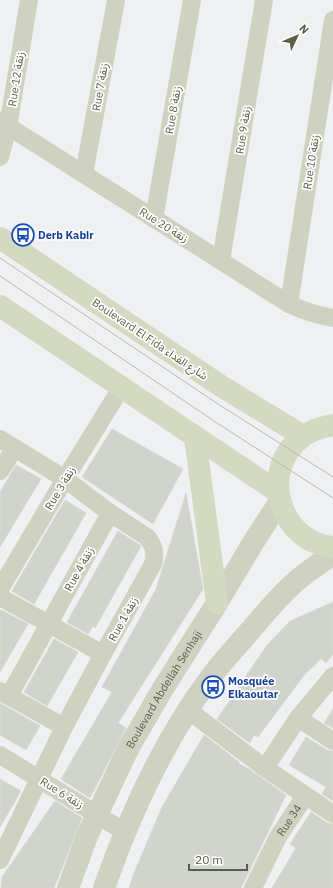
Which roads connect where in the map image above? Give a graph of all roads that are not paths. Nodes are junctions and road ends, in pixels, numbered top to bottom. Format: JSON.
{"nodes":[{"id":1,"x":29,"y":0,"type":"edge"},
{"id":2,"x":116,"y":0,"type":"edge"},
{"id":3,"x":192,"y":0,"type":"edge"},
{"id":4,"x":264,"y":0,"type":"edge"},
{"id":5,"x":333,"y":20,"type":"edge"},
{"id":6,"x":4,"y":124,"type":"edge"},
{"id":7,"x":0,"y":157,"type":"edge"},
{"id":8,"x":84,"y":174,"type":"junction"},
{"id":9,"x":154,"y":219,"type":"junction"},
{"id":10,"x":0,"y":238,"type":"edge"},
{"id":11,"x":221,"y":260,"type":"junction"},
{"id":12,"x":289,"y":304,"type":"junction"},
{"id":13,"x":0,"y":306,"type":"edge"},
{"id":14,"x":333,"y":318,"type":"edge"},
{"id":15,"x":121,"y":388,"type":"junction"},
{"id":16,"x":333,"y":425,"type":"edge"},
{"id":17,"x":303,"y":436,"type":"junction"},
{"id":18,"x":195,"y":437,"type":"junction"},
{"id":19,"x":7,"y":443,"type":"edge"},
{"id":20,"x":0,"y":471,"type":"edge"},
{"id":21,"x":65,"y":479,"type":"junction"},
{"id":22,"x":279,"y":496,"type":"junction"},
{"id":23,"x":110,"y":513,"type":"junction"},
{"id":24,"x":333,"y":546,"type":"edge"},
{"id":25,"x":333,"y":554,"type":"edge"},
{"id":26,"x":0,"y":589,"type":"edge"},
{"id":27,"x":0,"y":597,"type":"edge"},
{"id":28,"x":217,"y":603,"type":"junction"},
{"id":29,"x":49,"y":624,"type":"junction"},
{"id":30,"x":103,"y":654,"type":"junction"},
{"id":31,"x":333,"y":676,"type":"edge"},
{"id":32,"x":4,"y":693,"type":"edge"},
{"id":33,"x":188,"y":710,"type":"junction"},
{"id":34,"x":298,"y":718,"type":"junction"},
{"id":35,"x":64,"y":727,"type":"junction"},
{"id":36,"x":333,"y":741,"type":"edge"},
{"id":37,"x":0,"y":755,"type":"edge"},
{"id":38,"x":265,"y":768,"type":"junction"},
{"id":39,"x":38,"y":778,"type":"junction"},
{"id":40,"x":305,"y":796,"type":"junction"},
{"id":41,"x":333,"y":814,"type":"edge"},
{"id":42,"x":96,"y":815,"type":"junction"},
{"id":43,"x":6,"y":828,"type":"edge"},
{"id":44,"x":125,"y":832,"type":"junction"},
{"id":45,"x":0,"y":860,"type":"edge"},
{"id":46,"x":68,"y":888,"type":"edge"},
{"id":47,"x":104,"y":888,"type":"edge"},
{"id":48,"x":253,"y":888,"type":"edge"}],
"edges":[{"from":1,"to":6,"type":"street","name":"Rue 12 زنقة"},
{"from":2,"to":8,"type":"street","name":"Rue 7 زنقة"},
{"from":3,"to":9,"type":"street","name":"Rue 8 زنقة"},
{"from":4,"to":11,"type":"street","name":"Rue 9 زنقة"},
{"from":5,"to":12,"type":"street","name":"Rue 10 زنقة"},
{"from":6,"to":7,"type":"street","name":"Rue 12 زنقة"},
{"from":6,"to":8,"type":"street","name":"Rue 20 زنقة"},
{"from":8,"to":9,"type":"street","name":"Rue 20 زنقة"},
{"from":9,"to":11,"type":"street","name":"Rue 20 زنقة"},
{"from":10,"to":17,"type":"main road","name":"Boulevard El Fida شارع الفداء"},
{"from":11,"to":12,"type":"street","name":"Rue 20 زنقة"},
{"from":12,"to":14,"type":"street","name":"Rue 20 زنقة"},
{"from":13,"to":15,"type":"main road"},
{"from":15,"to":18,"type":"main road"},
{"from":15,"to":21,"type":"street","name":"Rue 3 زنقة"},
{"from":16,"to":17,"type":"main road"},
{"from":17,"to":22,"type":"main road"},
{"from":18,"to":22,"type":"main road"},
{"from":18,"to":28,"type":"main road"},
{"from":19,"to":20,"type":"street"},
{"from":19,"to":21,"type":"street","name":"Rue 1 زنقة"},
{"from":21,"to":23,"type":"street","name":"Rue 1 زنقة"},
{"from":21,"to":26,"type":"street","name":"Rue 3 زنقة"},
{"from":22,"to":24,"type":"main road"},
{"from":22,"to":28,"type":"street","name":"Boulevard Abdellah Senhaji"},
{"from":23,"to":29,"type":"street","name":"Rue 4 زنقة"},
{"from":23,"to":30,"type":"street","name":"Rue 1 زنقة"},
{"from":25,"to":33,"type":"street"},
{"from":27,"to":29,"type":"street"},
{"from":28,"to":42,"type":"street","name":"Boulevard Abdellah Senhaji"},
{"from":29,"to":30,"type":"street"},
{"from":29,"to":32,"type":"street","name":"Rue 4 زنقة"},
{"from":30,"to":35,"type":"street","name":"Rue 1 زنقة"},
{"from":31,"to":34,"type":"street"},
{"from":32,"to":35,"type":"street"},
{"from":33,"to":38,"type":"street"},
{"from":33,"to":44,"type":"street"},
{"from":34,"to":36,"type":"street"},
{"from":34,"to":38,"type":"street"},
{"from":35,"to":39,"type":"street","name":"Rue 1 زنقة"},
{"from":37,"to":39,"type":"street","name":"Rue 6 زنقة"},
{"from":38,"to":40,"type":"street"},
{"from":39,"to":42,"type":"street","name":"Rue 6 زنقة"},
{"from":39,"to":43,"type":"street","name":"Rue 1 زنقة"},
{"from":40,"to":41,"type":"street"},
{"from":40,"to":48,"type":"street","name":"Rue 34"},
{"from":42,"to":44,"type":"street","name":"Rue 6 زنقة"},
{"from":42,"to":46,"type":"street","name":"Boulevard Abdellah Senhaji"},
{"from":43,"to":45,"type":"street","name":"Rue 1 زنقة"},
{"from":44,"to":47,"type":"street"}]}
